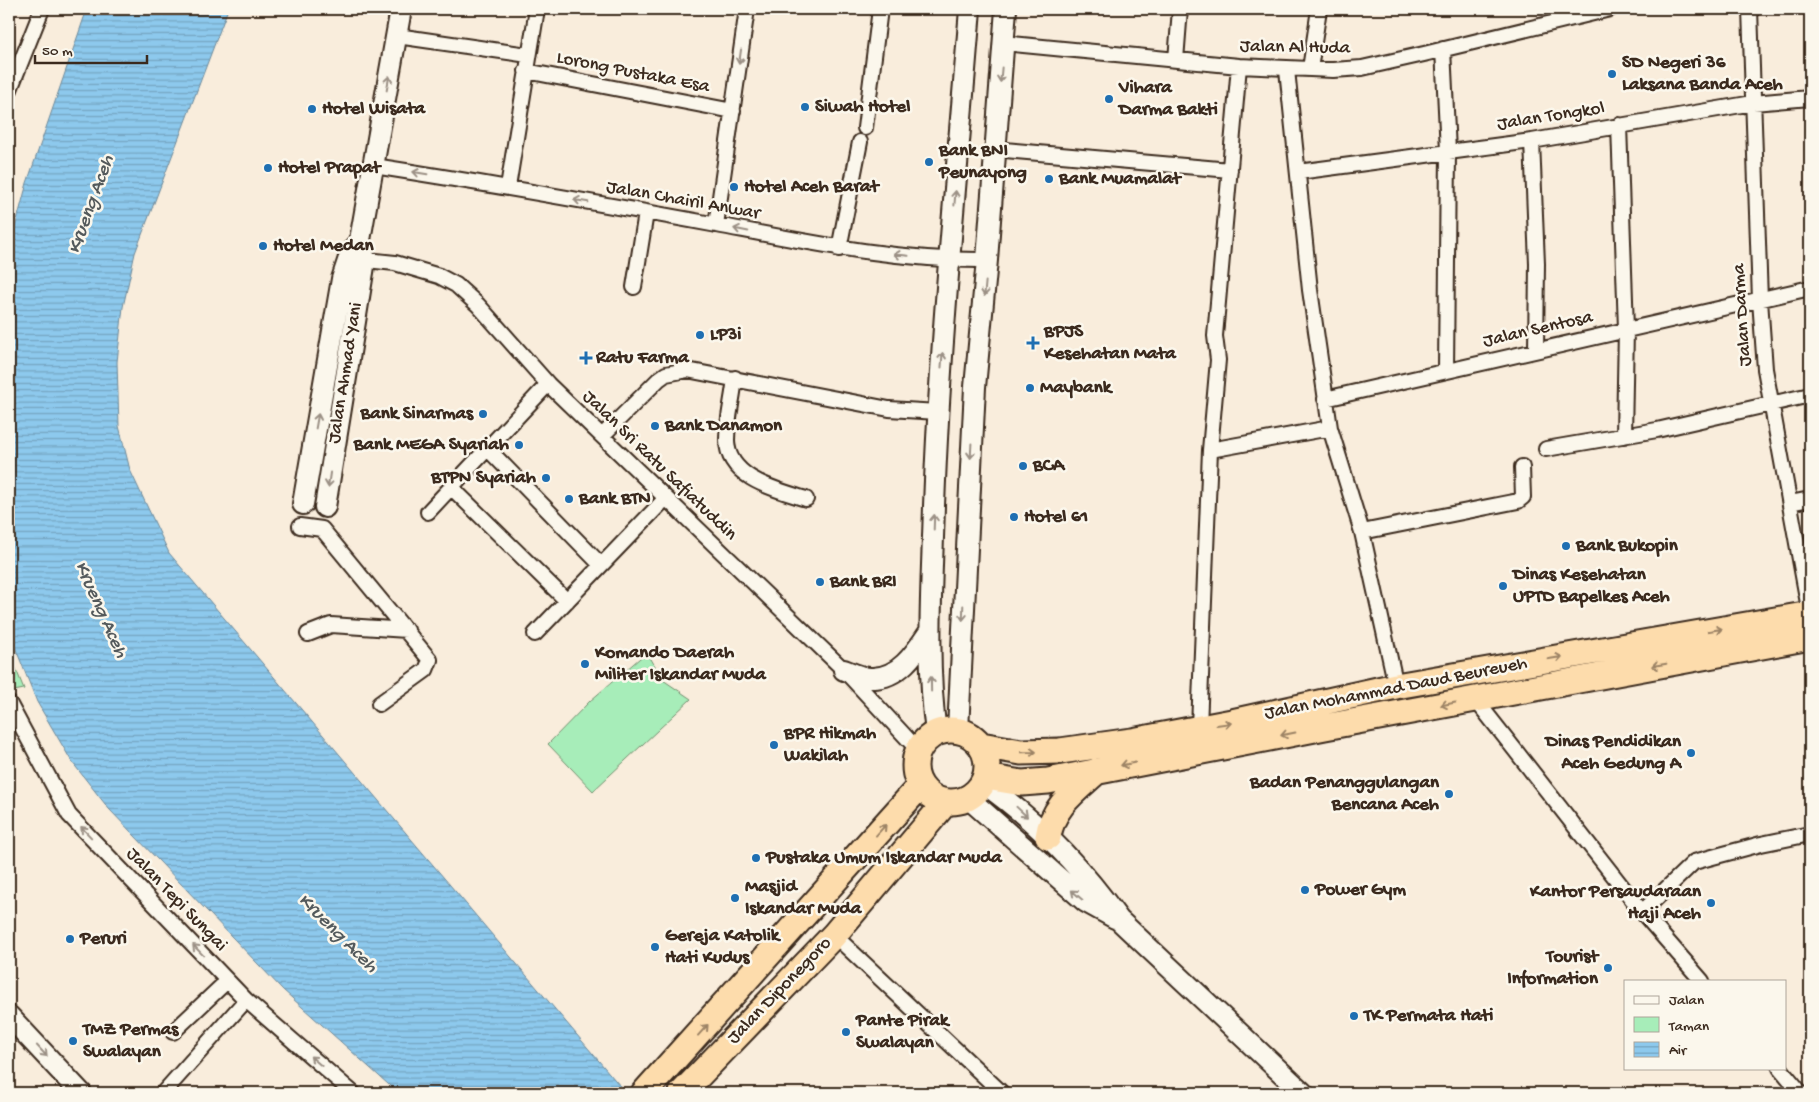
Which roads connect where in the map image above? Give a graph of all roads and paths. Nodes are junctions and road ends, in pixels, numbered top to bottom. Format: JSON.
{"nodes":[{"id":1,"x":42,"y":9,"type":"edge"},
{"id":2,"x":401,"y":9,"type":"edge"},
{"id":3,"x":537,"y":9,"type":"edge"},
{"id":4,"x":747,"y":9,"type":"edge"},
{"id":5,"x":880,"y":9,"type":"edge"},
{"id":6,"x":970,"y":9,"type":"edge"},
{"id":7,"x":1006,"y":9,"type":"edge"},
{"id":8,"x":1180,"y":9,"type":"edge"},
{"id":9,"x":1319,"y":9,"type":"edge"},
{"id":10,"x":1610,"y":9,"type":"edge"},
{"id":11,"x":1750,"y":9,"type":"edge"},
{"id":12,"x":397,"y":36,"type":"junction"},
{"id":13,"x":1003,"y":43,"type":"junction"},
{"id":14,"x":1443,"y":49,"type":"junction"},
{"id":15,"x":528,"y":55,"type":"junction"},
{"id":16,"x":1176,"y":60,"type":"junction"},
{"id":17,"x":1239,"y":66,"type":"junction"},
{"id":18,"x":1310,"y":69,"type":"junction"},
{"id":19,"x":1287,"y":70,"type":"junction"},
{"id":20,"x":526,"y":71,"type":"junction"},
{"id":21,"x":9,"y":92,"type":"edge"},
{"id":22,"x":1810,"y":98,"type":"edge"},
{"id":23,"x":1753,"y":103,"type":"junction"},
{"id":24,"x":733,"y":111,"type":"junction"},
{"id":25,"x":1619,"y":125,"type":"junction"},
{"id":26,"x":1532,"y":141,"type":"junction"},
{"id":27,"x":994,"y":149,"type":"junction"},
{"id":28,"x":1448,"y":151,"type":"junction"},
{"id":29,"x":374,"y":166,"type":"junction"},
{"id":30,"x":1230,"y":170,"type":"junction"},
{"id":31,"x":1298,"y":172,"type":"junction"},
{"id":32,"x":508,"y":187,"type":"junction"},
{"id":33,"x":646,"y":213,"type":"junction"},
{"id":34,"x":716,"y":225,"type":"junction"},
{"id":35,"x":839,"y":249,"type":"junction"},
{"id":36,"x":357,"y":259,"type":"junction"},
{"id":37,"x":949,"y":260,"type":"junction"},
{"id":38,"x":987,"y":260,"type":"junction"},
{"id":39,"x":634,"y":286,"type":"dead end"},
{"id":40,"x":1810,"y":288,"type":"edge"},
{"id":41,"x":1760,"y":300,"type":"junction"},
{"id":42,"x":1626,"y":329,"type":"junction"},
{"id":43,"x":1536,"y":350,"type":"junction"},
{"id":44,"x":1446,"y":371,"type":"junction"},
{"id":45,"x":735,"y":378,"type":"junction"},
{"id":46,"x":548,"y":384,"type":"junction"},
{"id":47,"x":1810,"y":395,"type":"edge"},
{"id":48,"x":1325,"y":399,"type":"junction"},
{"id":49,"x":1770,"y":404,"type":"junction"},
{"id":50,"x":938,"y":412,"type":"junction"},
{"id":51,"x":1330,"y":428,"type":"junction"},
{"id":52,"x":602,"y":436,"type":"junction"},
{"id":53,"x":1624,"y":436,"type":"junction"},
{"id":54,"x":312,"y":446,"type":"junction"},
{"id":55,"x":1546,"y":449,"type":"dead end"},
{"id":56,"x":488,"y":450,"type":"junction"},
{"id":57,"x":1210,"y":450,"type":"junction"},
{"id":58,"x":333,"y":451,"type":"junction"},
{"id":59,"x":1522,"y":467,"type":"dead end"},
{"id":60,"x":451,"y":487,"type":"junction"},
{"id":61,"x":665,"y":499,"type":"junction"},
{"id":62,"x":806,"y":499,"type":"dead end"},
{"id":63,"x":1810,"y":499,"type":"edge"},
{"id":64,"x":1790,"y":503,"type":"junction"},
{"id":65,"x":303,"y":504,"type":"dead end"},
{"id":66,"x":325,"y":506,"type":"dead end"},
{"id":67,"x":428,"y":512,"type":"dead end"},
{"id":68,"x":300,"y":526,"type":"dead end"},
{"id":69,"x":1362,"y":532,"type":"junction"},
{"id":70,"x":601,"y":565,"type":"junction"},
{"id":71,"x":567,"y":601,"type":"junction"},
{"id":72,"x":1810,"y":614,"type":"edge"},
{"id":73,"x":407,"y":630,"type":"junction"},
{"id":74,"x":930,"y":631,"type":"junction"},
{"id":75,"x":308,"y":634,"type":"dead end"},
{"id":76,"x":535,"y":634,"type":"dead end"},
{"id":77,"x":1810,"y":637,"type":"edge"},
{"id":78,"x":844,"y":670,"type":"junction"},
{"id":79,"x":1396,"y":686,"type":"junction"},
{"id":80,"x":1475,"y":699,"type":"junction"},
{"id":81,"x":9,"y":703,"type":"edge"},
{"id":82,"x":379,"y":704,"type":"dead end"},
{"id":83,"x":1199,"y":727,"type":"junction"},
{"id":84,"x":947,"y":732,"type":"junction"},
{"id":85,"x":981,"y":745,"type":"junction"},
{"id":86,"x":918,"y":750,"type":"junction"},
{"id":87,"x":1099,"y":770,"type":"junction"},
{"id":88,"x":920,"y":786,"type":"junction"},
{"id":89,"x":971,"y":790,"type":"junction"},
{"id":90,"x":1810,"y":834,"type":"edge"},
{"id":91,"x":1048,"y":837,"type":"junction"},
{"id":92,"x":1642,"y":912,"type":"junction"},
{"id":93,"x":1119,"y":920,"type":"junction"},
{"id":94,"x":834,"y":935,"type":"junction"},
{"id":95,"x":1701,"y":980,"type":"edge"},
{"id":96,"x":227,"y":981,"type":"junction"},
{"id":97,"x":246,"y":1000,"type":"junction"},
{"id":98,"x":9,"y":1016,"type":"edge"},
{"id":99,"x":173,"y":1032,"type":"dead end"},
{"id":100,"x":674,"y":1062,"type":"junction"},
{"id":101,"x":1782,"y":1070,"type":"edge"},
{"id":102,"x":689,"y":1085,"type":"edge"},
{"id":103,"x":81,"y":1093,"type":"edge"},
{"id":104,"x":164,"y":1093,"type":"edge"},
{"id":105,"x":353,"y":1093,"type":"edge"},
{"id":106,"x":644,"y":1093,"type":"edge"},
{"id":107,"x":1002,"y":1093,"type":"edge"},
{"id":108,"x":1303,"y":1093,"type":"edge"},
{"id":109,"x":1801,"y":1093,"type":"edge"}],
"edges":[{"from":1,"to":21,"type":"street"},
{"from":2,"to":12,"type":"main road","name":"Jalan Ahmad Yani"},
{"from":3,"to":15,"type":"street"},
{"from":4,"to":24,"type":"street","one_way":true},
{"from":5,"to":35,"type":"street"},
{"from":37,"to":6,"type":"main road","one_way":true},
{"from":7,"to":13,"type":"main road"},
{"from":8,"to":16,"type":"street"},
{"from":9,"to":18,"type":"street"},
{"from":10,"to":14,"type":"street","name":"Jalan Al Huda"},
{"from":11,"to":23,"type":"street","name":"Jalan Darma"},
{"from":12,"to":15,"type":"street"},
{"from":29,"to":12,"type":"main road","name":"Jalan Ahmad Yani","one_way":true},
{"from":13,"to":16,"type":"street","name":"Jalan Al Huda"},
{"from":13,"to":27,"type":"main road","one_way":true},
{"from":14,"to":18,"type":"street","name":"Jalan Al Huda"},
{"from":14,"to":28,"type":"street"},
{"from":15,"to":20,"type":"street"},
{"from":16,"to":17,"type":"street","name":"Jalan Al Huda"},
{"from":17,"to":19,"type":"street","name":"Jalan Al Huda"},
{"from":17,"to":30,"type":"street"},
{"from":18,"to":19,"type":"street","name":"Jalan Al Huda"},
{"from":19,"to":31,"type":"street"},
{"from":20,"to":24,"type":"street","name":"Lorong Pustaka Esa"},
{"from":20,"to":32,"type":"street"},
{"from":22,"to":23,"type":"street","name":"Jalan Tongkol"},
{"from":23,"to":25,"type":"street","name":"Jalan Tongkol"},
{"from":23,"to":41,"type":"street","name":"Jalan Darma"},
{"from":24,"to":34,"type":"street"},
{"from":25,"to":26,"type":"street","name":"Jalan Tongkol"},
{"from":25,"to":42,"type":"street"},
{"from":26,"to":28,"type":"street","name":"Jalan Tongkol"},
{"from":26,"to":43,"type":"street"},
{"from":27,"to":30,"type":"street"},
{"from":27,"to":38,"type":"main road"},
{"from":28,"to":31,"type":"street","name":"Jalan Tongkol"},
{"from":28,"to":44,"type":"street"},
{"from":32,"to":29,"type":"street","name":"Jalan Chairil Anwar","one_way":true},
{"from":29,"to":36,"type":"main road","name":"Jalan Ahmad Yani"},
{"from":30,"to":57,"type":"street"},
{"from":31,"to":48,"type":"street"},
{"from":33,"to":32,"type":"street","name":"Jalan Chairil Anwar","one_way":true},
{"from":33,"to":34,"type":"street","name":"Jalan Chairil Anwar"},
{"from":33,"to":39,"type":"street"},
{"from":35,"to":34,"type":"street","name":"Jalan Chairil Anwar","one_way":true},
{"from":37,"to":35,"type":"street","name":"Jalan Chairil Anwar","one_way":true},
{"from":36,"to":46,"type":"street","name":"Jalan Sri Ratu Safiatuddin"},
{"from":54,"to":36,"type":"main road","one_way":true},
{"from":36,"to":58,"type":"main road","name":"Jalan Ahmad Yani"},
{"from":37,"to":38,"type":"street","name":"Jalan Chairil Anwar"},
{"from":50,"to":37,"type":"main road","one_way":true},
{"from":38,"to":84,"type":"main road","one_way":true},
{"from":40,"to":41,"type":"street","name":"Jalan Sentosa"},
{"from":41,"to":42,"type":"street","name":"Jalan Sentosa"},
{"from":41,"to":49,"type":"street","name":"Jalan Darma"},
{"from":42,"to":43,"type":"street","name":"Jalan Sentosa"},
{"from":42,"to":53,"type":"street"},
{"from":43,"to":44,"type":"street","name":"Jalan Sentosa"},
{"from":44,"to":48,"type":"street","name":"Jalan Sentosa"},
{"from":45,"to":50,"type":"street"},
{"from":45,"to":52,"type":"street"},
{"from":45,"to":62,"type":"street"},
{"from":46,"to":52,"type":"street","name":"Jalan Sri Ratu Safiatuddin"},
{"from":46,"to":56,"type":"street"},
{"from":47,"to":49,"type":"street"},
{"from":48,"to":51,"type":"street"},
{"from":49,"to":53,"type":"street"},
{"from":49,"to":64,"type":"street","name":"Jalan Darma"},
{"from":74,"to":50,"type":"main road","one_way":true},
{"from":51,"to":57,"type":"street"},
{"from":51,"to":69,"type":"street"},
{"from":52,"to":61,"type":"street","name":"Jalan Sri Ratu Safiatuddin"},
{"from":53,"to":55,"type":"street"},
{"from":54,"to":58,"type":"main road"},
{"from":54,"to":65,"type":"main road"},
{"from":56,"to":60,"type":"street"},
{"from":56,"to":70,"type":"street"},
{"from":57,"to":83,"type":"street"},
{"from":58,"to":66,"type":"main road","name":"Jalan Ahmad Yani","one_way":true},
{"from":59,"to":69,"type":"street"},
{"from":60,"to":67,"type":"street"},
{"from":60,"to":71,"type":"street"},
{"from":61,"to":70,"type":"street"},
{"from":61,"to":78,"type":"street","name":"Jalan Sri Ratu Safiatuddin"},
{"from":63,"to":64,"type":"street"},
{"from":64,"to":72,"type":"street","name":"Jalan Darma"},
{"from":68,"to":73,"type":"street"},
{"from":69,"to":79,"type":"street"},
{"from":70,"to":71,"type":"street"},
{"from":71,"to":76,"type":"street"},
{"from":79,"to":72,"type":"highway","name":"Jalan Mohammad Daud Beureueh","one_way":true},
{"from":73,"to":75,"type":"street"},
{"from":73,"to":82,"type":"street"},
{"from":74,"to":78,"type":"main road"},
{"from":84,"to":74,"type":"main road","one_way":true},
{"from":77,"to":80,"type":"highway","name":"Jalan Mohammad Daud Beureueh","one_way":true},
{"from":78,"to":86,"type":"street","name":"Jalan Sri Ratu Safiatuddin"},
{"from":83,"to":79,"type":"highway","name":"Jalan Mohammad Daud Beureueh","one_way":true},
{"from":80,"to":87,"type":"highway","name":"Jalan Mohammad Daud Beureueh","one_way":true},
{"from":80,"to":92,"type":"street"},
{"from":96,"to":81,"type":"street","name":"Jalan Tepi Sungai","one_way":true},
{"from":85,"to":83,"type":"highway","name":"Jalan Mohammad Daud Beureueh","one_way":true},
{"from":84,"to":85,"type":"highway"},
{"from":84,"to":86,"type":"highway"},
{"from":85,"to":89,"type":"highway"},
{"from":86,"to":88,"type":"highway"},
{"from":87,"to":89,"type":"highway","name":"Jalan Mohammad Daud Beureueh"},
{"from":87,"to":91,"type":"highway"},
{"from":88,"to":89,"type":"highway"},
{"from":100,"to":88,"type":"highway","one_way":true},
{"from":89,"to":91,"type":"main road","one_way":true},
{"from":93,"to":89,"type":"main road","one_way":true},
{"from":89,"to":94,"type":"highway","name":"Jalan Diponegoro"},
{"from":90,"to":92,"type":"street"},
{"from":91,"to":93,"type":"main road"},
{"from":92,"to":95,"type":"street"},
{"from":93,"to":108,"type":"main road"},
{"from":94,"to":102,"type":"highway","name":"Jalan Diponegoro"},
{"from":94,"to":107,"type":"street"},
{"from":96,"to":97,"type":"street","name":"Jalan Tepi Sungai"},
{"from":96,"to":99,"type":"street"},
{"from":97,"to":104,"type":"street"},
{"from":105,"to":97,"type":"street","name":"Jalan Tepi Sungai","one_way":true},
{"from":98,"to":103,"type":"main road","one_way":true},
{"from":100,"to":102,"type":"main road"},
{"from":100,"to":106,"type":"highway"},
{"from":101,"to":109,"type":"street"}]}
